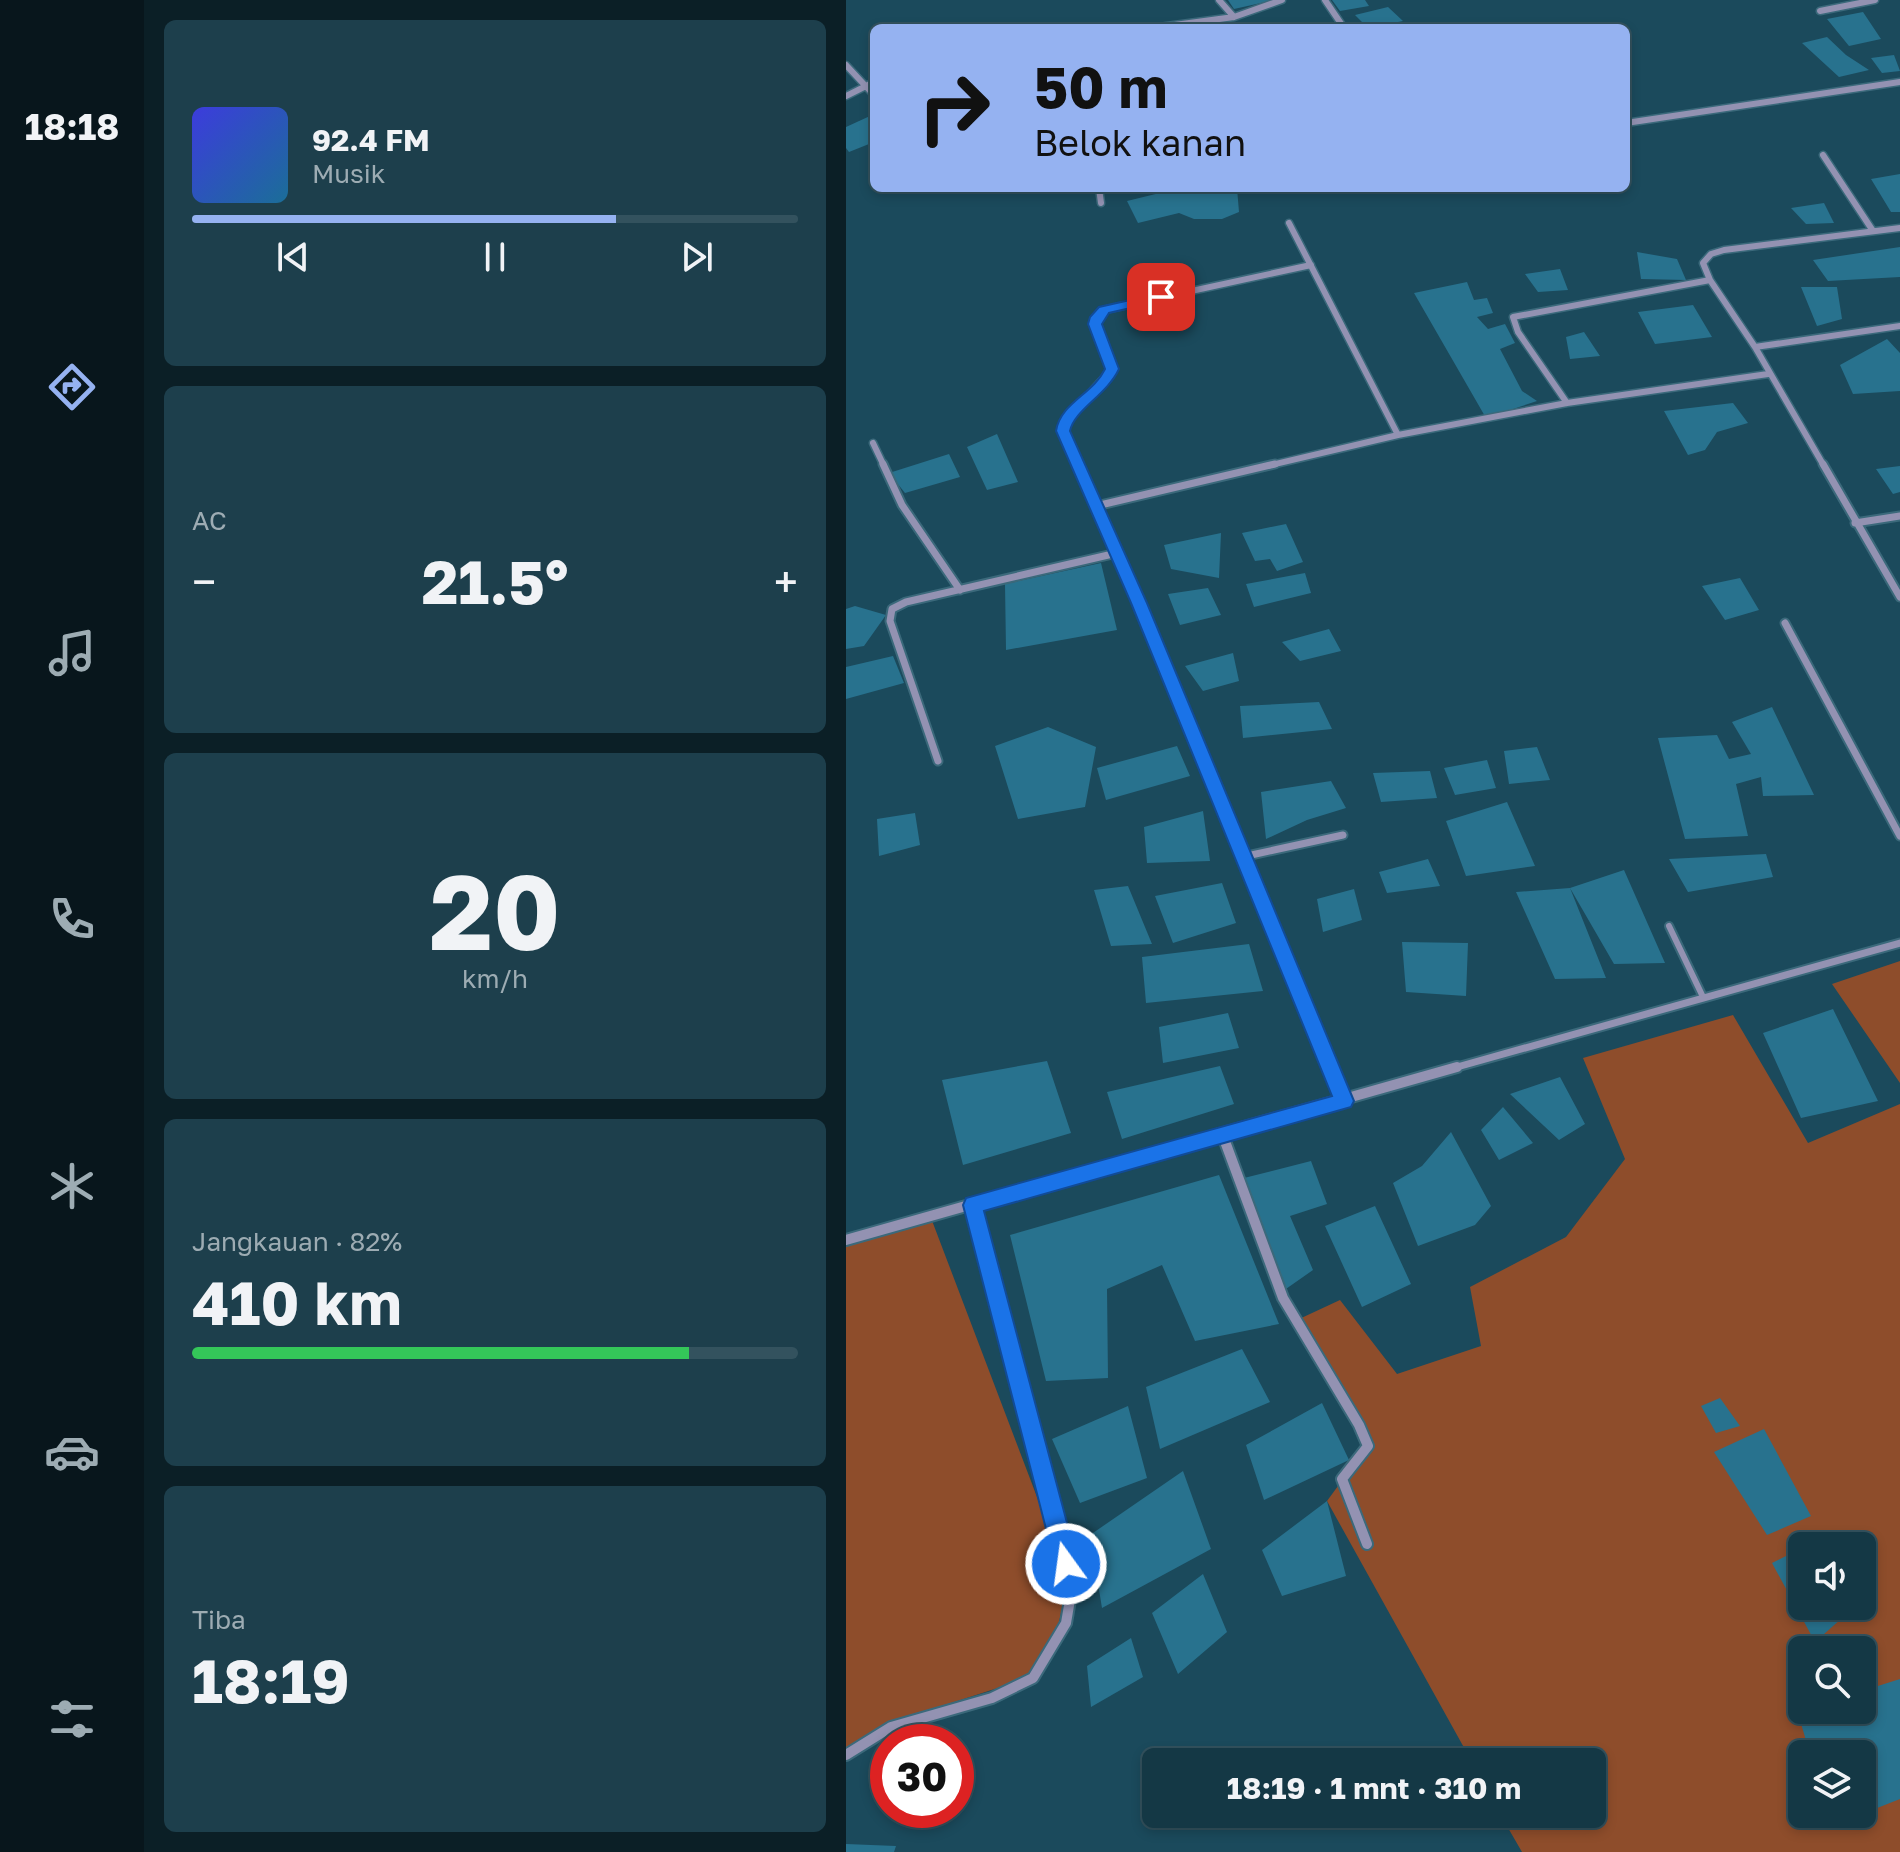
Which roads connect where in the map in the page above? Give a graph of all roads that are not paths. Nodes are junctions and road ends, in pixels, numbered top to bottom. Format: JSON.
{"nodes":[{"id":1,"x":1219,"y":0,"type":"edge"},
{"id":2,"x":1282,"y":0,"type":"edge"},
{"id":3,"x":1325,"y":0,"type":"edge"},
{"id":4,"x":1875,"y":0,"type":"edge"},
{"id":5,"x":1820,"y":11,"type":"dead end"},
{"id":6,"x":1234,"y":17,"type":"junction"},
{"id":7,"x":1211,"y":21,"type":"junction"},
{"id":8,"x":1186,"y":24,"type":"edge"},
{"id":9,"x":1214,"y":24,"type":"edge"},
{"id":10,"x":1341,"y":24,"type":"edge"},
{"id":11,"x":846,"y":65,"type":"edge"},
{"id":12,"x":1900,"y":82,"type":"edge"},
{"id":13,"x":870,"y":84,"type":"edge"},
{"id":14,"x":866,"y":86,"type":"junction"},
{"id":15,"x":870,"y":90,"type":"edge"},
{"id":16,"x":846,"y":96,"type":"edge"},
{"id":17,"x":1630,"y":122,"type":"edge"},
{"id":18,"x":1823,"y":155,"type":"dead end"},
{"id":19,"x":1100,"y":192,"type":"edge"},
{"id":20,"x":1101,"y":203,"type":"dead end"},
{"id":21,"x":1289,"y":223,"type":"dead end"},
{"id":22,"x":1900,"y":228,"type":"edge"},
{"id":23,"x":1873,"y":231,"type":"junction"},
{"id":24,"x":1311,"y":265,"type":"junction"},
{"id":25,"x":1710,"y":280,"type":"junction"},
{"id":26,"x":1900,"y":326,"type":"edge"},
{"id":27,"x":1755,"y":347,"type":"junction"},
{"id":28,"x":1768,"y":374,"type":"junction"},
{"id":29,"x":1567,"y":403,"type":"junction"},
{"id":30,"x":1398,"y":435,"type":"junction"},
{"id":31,"x":873,"y":443,"type":"dead end"},
{"id":32,"x":1096,"y":506,"type":"junction"},
{"id":33,"x":1900,"y":516,"type":"edge"},
{"id":34,"x":1855,"y":523,"type":"junction"},
{"id":35,"x":1117,"y":553,"type":"junction"},
{"id":36,"x":960,"y":590,"type":"junction"},
{"id":37,"x":1900,"y":597,"type":"edge"},
{"id":38,"x":1785,"y":623,"type":"dead end"},
{"id":39,"x":938,"y":761,"type":"dead end"},
{"id":40,"x":1343,"y":835,"type":"dead end"},
{"id":41,"x":1900,"y":836,"type":"edge"},
{"id":42,"x":1242,"y":857,"type":"junction"},
{"id":43,"x":1669,"y":926,"type":"dead end"},
{"id":44,"x":1900,"y":943,"type":"edge"},
{"id":45,"x":1703,"y":997,"type":"junction"},
{"id":46,"x":1344,"y":1101,"type":"junction"},
{"id":47,"x":1223,"y":1136,"type":"junction"},
{"id":48,"x":973,"y":1205,"type":"junction"},
{"id":49,"x":846,"y":1240,"type":"edge"},
{"id":50,"x":1367,"y":1544,"type":"dead end"},
{"id":51,"x":846,"y":1755,"type":"edge"}],
"edges":[{"from":1,"to":6,"type":"street"},
{"from":2,"to":6,"type":"street"},
{"from":3,"to":10,"type":"street"},
{"from":4,"to":5,"type":"street"},
{"from":6,"to":7,"type":"street"},
{"from":7,"to":8,"type":"street"},
{"from":7,"to":9,"type":"lane"},
{"from":11,"to":14,"type":"street"},
{"from":12,"to":17,"type":"street"},
{"from":13,"to":14,"type":"street"},
{"from":14,"to":15,"type":"street"},
{"from":14,"to":16,"type":"street"},
{"from":18,"to":23,"type":"street"},
{"from":19,"to":20,"type":"street"},
{"from":21,"to":24,"type":"street"},
{"from":22,"to":23,"type":"street"},
{"from":23,"to":25,"type":"street"},
{"from":24,"to":30,"type":"street"},
{"from":24,"to":32,"type":"street"},
{"from":25,"to":27,"type":"street"},
{"from":25,"to":29,"type":"street"},
{"from":26,"to":27,"type":"street"},
{"from":27,"to":28,"type":"street"},
{"from":28,"to":29,"type":"street"},
{"from":28,"to":34,"type":"street"},
{"from":29,"to":30,"type":"street"},
{"from":30,"to":32,"type":"street"},
{"from":31,"to":36,"type":"street"},
{"from":32,"to":35,"type":"street"},
{"from":33,"to":34,"type":"street"},
{"from":34,"to":37,"type":"street"},
{"from":35,"to":36,"type":"street"},
{"from":35,"to":42,"type":"street"},
{"from":36,"to":39,"type":"street"},
{"from":38,"to":41,"type":"street"},
{"from":40,"to":42,"type":"street"},
{"from":42,"to":46,"type":"street"},
{"from":43,"to":45,"type":"lane"},
{"from":44,"to":45,"type":"street"},
{"from":45,"to":46,"type":"street"},
{"from":46,"to":47,"type":"street"},
{"from":47,"to":48,"type":"street"},
{"from":47,"to":50,"type":"street"},
{"from":48,"to":49,"type":"street"},
{"from":48,"to":51,"type":"street"}]}
